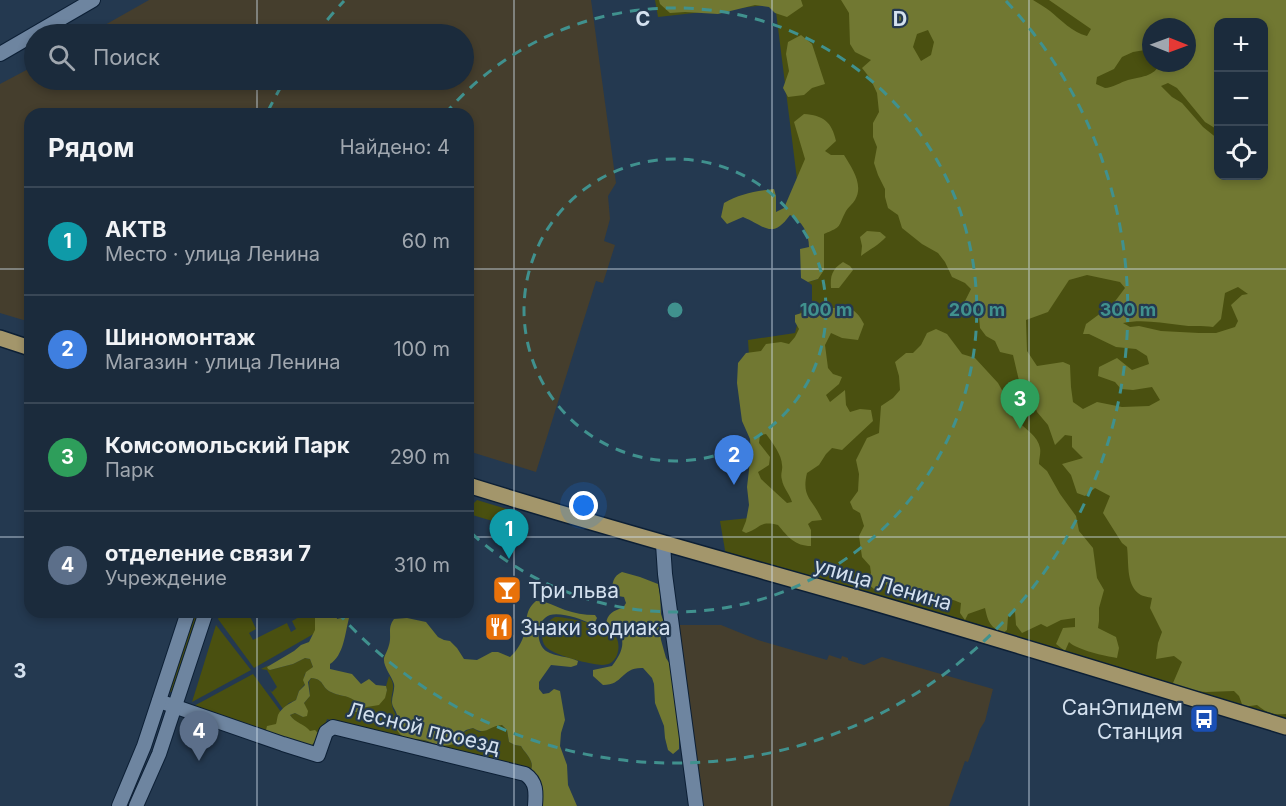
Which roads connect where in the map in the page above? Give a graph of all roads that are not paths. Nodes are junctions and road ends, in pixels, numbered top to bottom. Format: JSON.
{"nodes":[{"id":1,"x":93,"y":0,"type":"edge"},
{"id":2,"x":52,"y":24,"type":"edge"},
{"id":3,"x":24,"y":40,"type":"edge"},
{"id":4,"x":0,"y":54,"type":"edge"},
{"id":5,"x":0,"y":338,"type":"edge"},
{"id":6,"x":24,"y":346,"type":"edge"},
{"id":7,"x":474,"y":487,"type":"edge"},
{"id":8,"x":663,"y":544,"type":"junction"},
{"id":9,"x":186,"y":618,"type":"edge"},
{"id":10,"x":204,"y":618,"type":"edge"},
{"id":11,"x":159,"y":701,"type":"junction"},
{"id":12,"x":175,"y":707,"type":"junction"},
{"id":13,"x":1286,"y":727,"type":"edge"},
{"id":14,"x":119,"y":806,"type":"edge"},
{"id":15,"x":136,"y":806,"type":"edge"},
{"id":16,"x":536,"y":806,"type":"edge"},
{"id":17,"x":696,"y":806,"type":"edge"}],
"edges":[{"from":1,"to":2,"type":"street"},
{"from":3,"to":4,"type":"street"},
{"from":5,"to":6,"type":"main road"},
{"from":7,"to":8,"type":"main road","name":"улица Ленина"},
{"from":8,"to":13,"type":"main road","name":"улица Ленина"},
{"from":8,"to":17,"type":"street"},
{"from":9,"to":11,"type":"street"},
{"from":10,"to":12,"type":"street"},
{"from":11,"to":12,"type":"street","name":"Лесной проезд"},
{"from":11,"to":14,"type":"street"},
{"from":12,"to":15,"type":"street"},
{"from":12,"to":16,"type":"street","name":"Лесной проезд"}]}
